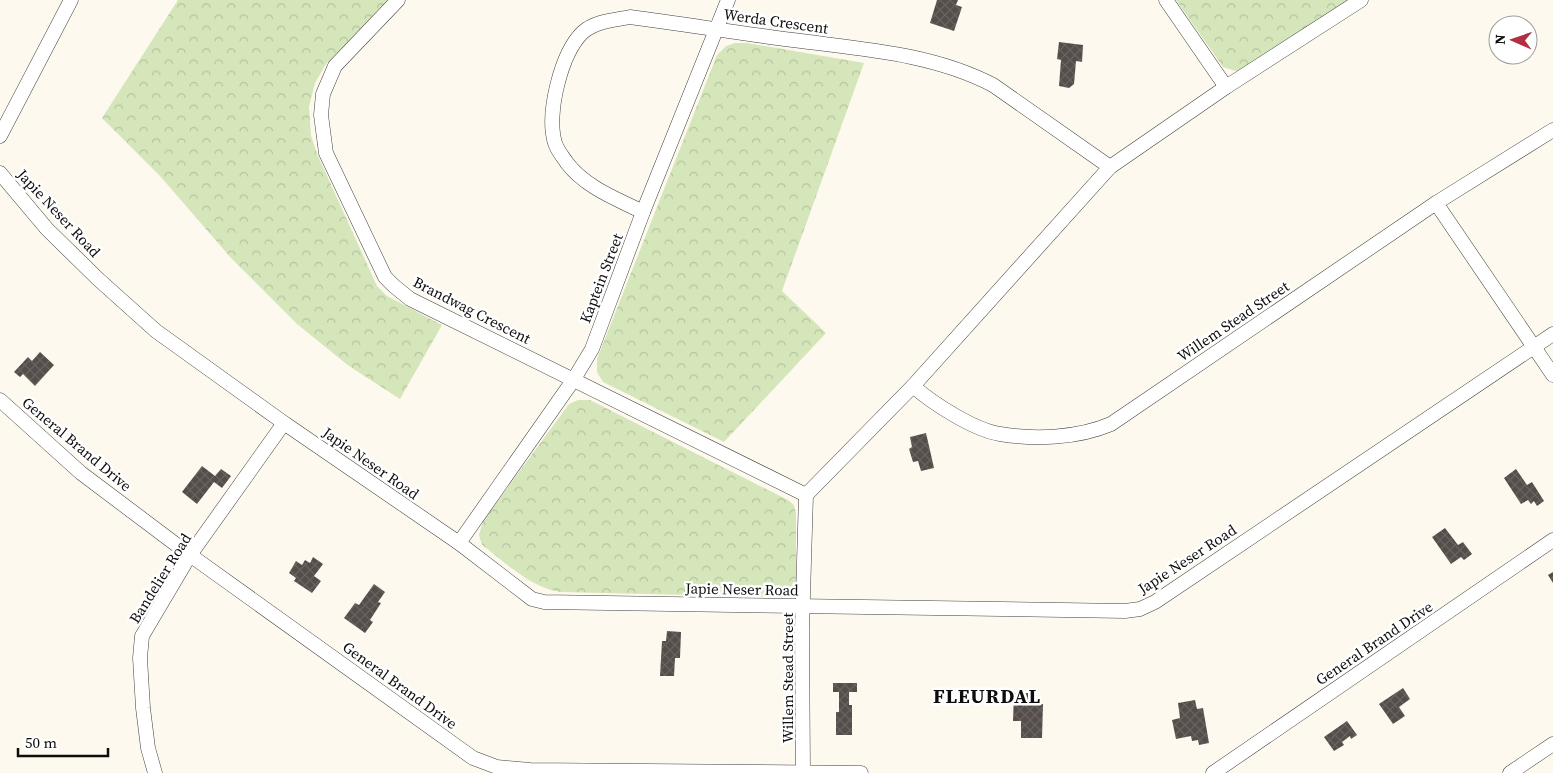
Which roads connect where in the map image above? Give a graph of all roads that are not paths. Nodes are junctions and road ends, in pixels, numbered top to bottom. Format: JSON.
{"nodes":[{"id":1,"x":71,"y":0,"type":"edge"},
{"id":2,"x":398,"y":0,"type":"edge"},
{"id":3,"x":728,"y":0,"type":"edge"},
{"id":4,"x":1166,"y":0,"type":"edge"},
{"id":5,"x":1361,"y":0,"type":"edge"},
{"id":6,"x":717,"y":30,"type":"junction"},
{"id":7,"x":1226,"y":87,"type":"junction"},
{"id":8,"x":1553,"y":130,"type":"edge"},
{"id":9,"x":0,"y":136,"type":"edge"},
{"id":10,"x":1110,"y":167,"type":"junction"},
{"id":11,"x":0,"y":173,"type":"edge"},
{"id":12,"x":1436,"y":203,"type":"junction"},
{"id":13,"x":643,"y":212,"type":"junction"},
{"id":14,"x":1553,"y":334,"type":"edge"},
{"id":15,"x":1533,"y":346,"type":"junction"},
{"id":16,"x":1553,"y":375,"type":"edge"},
{"id":17,"x":574,"y":379,"type":"junction"},
{"id":18,"x":913,"y":386,"type":"junction"},
{"id":19,"x":0,"y":400,"type":"edge"},
{"id":20,"x":284,"y":423,"type":"junction"},
{"id":21,"x":806,"y":495,"type":"junction"},
{"id":22,"x":1553,"y":540,"type":"edge"},
{"id":23,"x":459,"y":543,"type":"junction"},
{"id":24,"x":190,"y":555,"type":"junction"},
{"id":25,"x":802,"y":606,"type":"junction"},
{"id":26,"x":1553,"y":744,"type":"edge"},
{"id":27,"x":803,"y":772,"type":"edge"},
{"id":28,"x":155,"y":773,"type":"edge"},
{"id":29,"x":861,"y":773,"type":"edge"},
{"id":30,"x":1212,"y":773,"type":"edge"},
{"id":31,"x":1510,"y":773,"type":"edge"}],
"edges":[{"from":1,"to":9,"type":"street"},
{"from":2,"to":17,"type":"street","name":"Brandwag Crescent"},
{"from":3,"to":6,"type":"street","name":"Kaptein Street"},
{"from":4,"to":7,"type":"street"},
{"from":5,"to":7,"type":"street"},
{"from":6,"to":10,"type":"street","name":"Werda Crescent"},
{"from":6,"to":13,"type":"street","name":"Kaptein Street"},
{"from":6,"to":13,"type":"street","name":"Werda Crescent"},
{"from":7,"to":10,"type":"street"},
{"from":8,"to":12,"type":"street","name":"Willem Stead Street"},
{"from":10,"to":18,"type":"street"},
{"from":11,"to":20,"type":"street","name":"Japie Neser Road"},
{"from":12,"to":15,"type":"street"},
{"from":12,"to":18,"type":"street","name":"Willem Stead Street"},
{"from":13,"to":17,"type":"street","name":"Kaptein Street"},
{"from":14,"to":15,"type":"street","name":"Japie Neser Road"},
{"from":15,"to":16,"type":"street"},
{"from":15,"to":25,"type":"street","name":"Japie Neser Road"},
{"from":17,"to":21,"type":"street","name":"Brandwag Crescent"},
{"from":17,"to":23,"type":"street","name":"Kaptein Street"},
{"from":18,"to":21,"type":"street"},
{"from":19,"to":24,"type":"street","name":"General Brand Drive"},
{"from":20,"to":23,"type":"street","name":"Japie Neser Road"},
{"from":20,"to":24,"type":"street","name":"Bandelier Road"},
{"from":21,"to":25,"type":"street","name":"Willem Stead Street"},
{"from":22,"to":30,"type":"street","name":"General Brand Drive"},
{"from":23,"to":25,"type":"street","name":"Japie Neser Road"},
{"from":24,"to":27,"type":"street","name":"General Brand Drive"},
{"from":24,"to":28,"type":"street","name":"Bandelier Road"},
{"from":25,"to":27,"type":"street","name":"Willem Stead Street"},
{"from":26,"to":31,"type":"street"},
{"from":27,"to":29,"type":"street","name":"General Brand Drive"}]}
